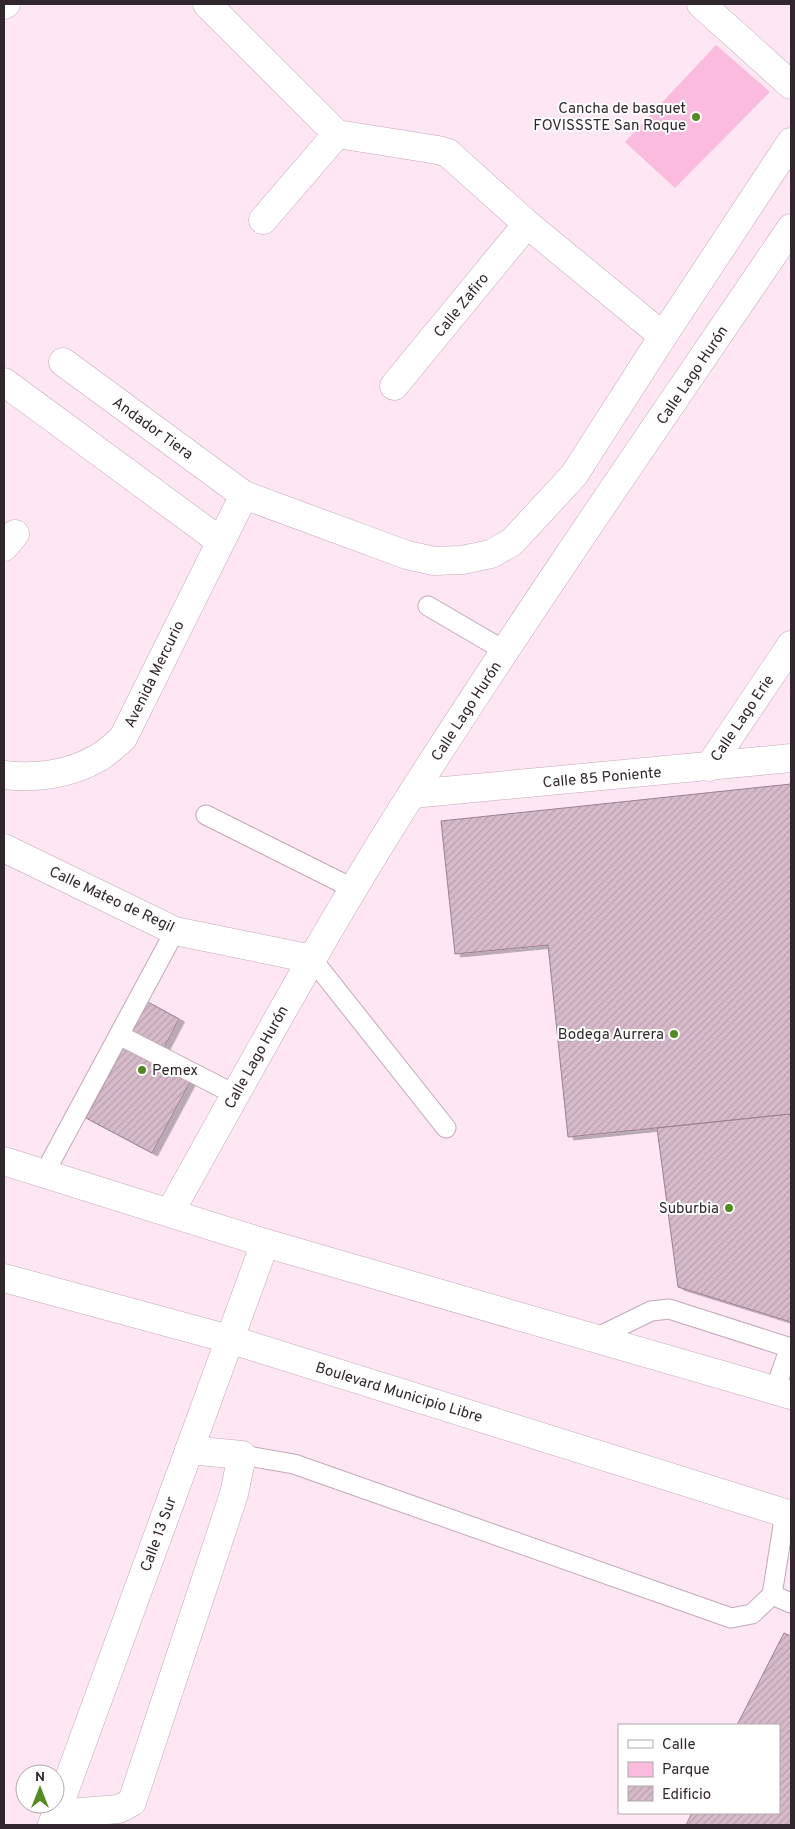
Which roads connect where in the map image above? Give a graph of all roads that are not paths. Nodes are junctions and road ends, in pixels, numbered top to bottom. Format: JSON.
{"nodes":[{"id":1,"x":207,"y":4,"type":"edge"},
{"id":2,"x":701,"y":4,"type":"edge"},
{"id":3,"x":791,"y":85,"type":"edge"},
{"id":4,"x":336,"y":134,"type":"junction"},
{"id":5,"x":791,"y":142,"type":"edge"},
{"id":6,"x":262,"y":220,"type":"dead end"},
{"id":7,"x":527,"y":224,"type":"junction"},
{"id":8,"x":791,"y":228,"type":"edge"},
{"id":9,"x":662,"y":336,"type":"junction"},
{"id":10,"x":62,"y":362,"type":"dead end"},
{"id":11,"x":4,"y":382,"type":"edge"},
{"id":12,"x":394,"y":386,"type":"dead end"},
{"id":13,"x":244,"y":494,"type":"junction"},
{"id":14,"x":220,"y":541,"type":"junction"},
{"id":15,"x":428,"y":606,"type":"dead end"},
{"id":16,"x":791,"y":645,"type":"edge"},
{"id":17,"x":505,"y":651,"type":"junction"},
{"id":18,"x":791,"y":758,"type":"edge"},
{"id":19,"x":709,"y":767,"type":"junction"},
{"id":20,"x":4,"y":775,"type":"edge"},
{"id":21,"x":412,"y":794,"type":"junction"},
{"id":22,"x":206,"y":815,"type":"dead end"},
{"id":23,"x":4,"y":848,"type":"edge"},
{"id":24,"x":354,"y":889,"type":"junction"},
{"id":25,"x":174,"y":931,"type":"junction"},
{"id":26,"x":312,"y":959,"type":"junction"},
{"id":27,"x":118,"y":1036,"type":"junction"},
{"id":28,"x":236,"y":1095,"type":"junction"},
{"id":29,"x":446,"y":1128,"type":"dead end"},
{"id":30,"x":4,"y":1161,"type":"edge"},
{"id":31,"x":44,"y":1174,"type":"junction"},
{"id":32,"x":170,"y":1212,"type":"junction"},
{"id":33,"x":264,"y":1242,"type":"junction"},
{"id":34,"x":4,"y":1278,"type":"edge"},
{"id":35,"x":596,"y":1338,"type":"junction"},
{"id":36,"x":229,"y":1339,"type":"junction"},
{"id":37,"x":790,"y":1347,"type":"edge"},
{"id":38,"x":783,"y":1392,"type":"edge"},
{"id":39,"x":188,"y":1450,"type":"junction"},
{"id":40,"x":242,"y":1456,"type":"junction"},
{"id":41,"x":788,"y":1514,"type":"edge"},
{"id":42,"x":772,"y":1595,"type":"junction"},
{"id":43,"x":791,"y":1603,"type":"edge"},
{"id":44,"x":54,"y":1820,"type":"edge"}],
"edges":[{"from":1,"to":4,"type":"street"},
{"from":2,"to":3,"type":"street"},
{"from":4,"to":6,"type":"street"},
{"from":4,"to":7,"type":"street"},
{"from":5,"to":9,"type":"street"},
{"from":7,"to":9,"type":"street"},
{"from":7,"to":12,"type":"street","name":"Calle Zafiro"},
{"from":8,"to":17,"type":"street","name":"Calle Lago Hurón"},
{"from":9,"to":13,"type":"street"},
{"from":10,"to":13,"type":"street","name":"Andador Tiera"},
{"from":11,"to":14,"type":"street"},
{"from":13,"to":14,"type":"street","name":"Avenida Mercurio"},
{"from":14,"to":20,"type":"street","name":"Avenida Mercurio"},
{"from":15,"to":17,"type":"lane"},
{"from":16,"to":19,"type":"street","name":"Calle Lago Erie"},
{"from":17,"to":21,"type":"street","name":"Calle Lago Hurón"},
{"from":18,"to":19,"type":"street","name":"Calle 85 Poniente"},
{"from":19,"to":21,"type":"street","name":"Calle 85 Poniente"},
{"from":21,"to":24,"type":"street","name":"Calle Lago Hurón"},
{"from":22,"to":24,"type":"lane"},
{"from":23,"to":25,"type":"street","name":"Calle Mateo de Regil"},
{"from":24,"to":26,"type":"street","name":"Calle Lago Hurón"},
{"from":25,"to":26,"type":"street","name":"Calle Mateo de Regil"},
{"from":25,"to":27,"type":"lane"},
{"from":26,"to":28,"type":"street","name":"Calle Lago Hurón"},
{"from":26,"to":29,"type":"lane"},
{"from":27,"to":28,"type":"lane"},
{"from":27,"to":31,"type":"lane"},
{"from":28,"to":32,"type":"street","name":"Calle Lago Hurón"},
{"from":30,"to":31,"type":"street"},
{"from":31,"to":32,"type":"street"},
{"from":32,"to":33,"type":"street"},
{"from":33,"to":35,"type":"street"},
{"from":33,"to":36,"type":"street","name":"Calle 13 Sur"},
{"from":34,"to":36,"type":"street","name":"Boulevard Municipio Libre"},
{"from":35,"to":37,"type":"lane"},
{"from":35,"to":38,"type":"street"},
{"from":36,"to":39,"type":"street","name":"Calle 13 Sur"},
{"from":36,"to":41,"type":"street","name":"Boulevard Municipio Libre"},
{"from":37,"to":38,"type":"lane"},
{"from":39,"to":40,"type":"street"},
{"from":39,"to":44,"type":"street","name":"Calle 13 Sur"},
{"from":40,"to":42,"type":"lane"},
{"from":40,"to":44,"type":"street"},
{"from":41,"to":42,"type":"lane"},
{"from":42,"to":43,"type":"lane"}]}
